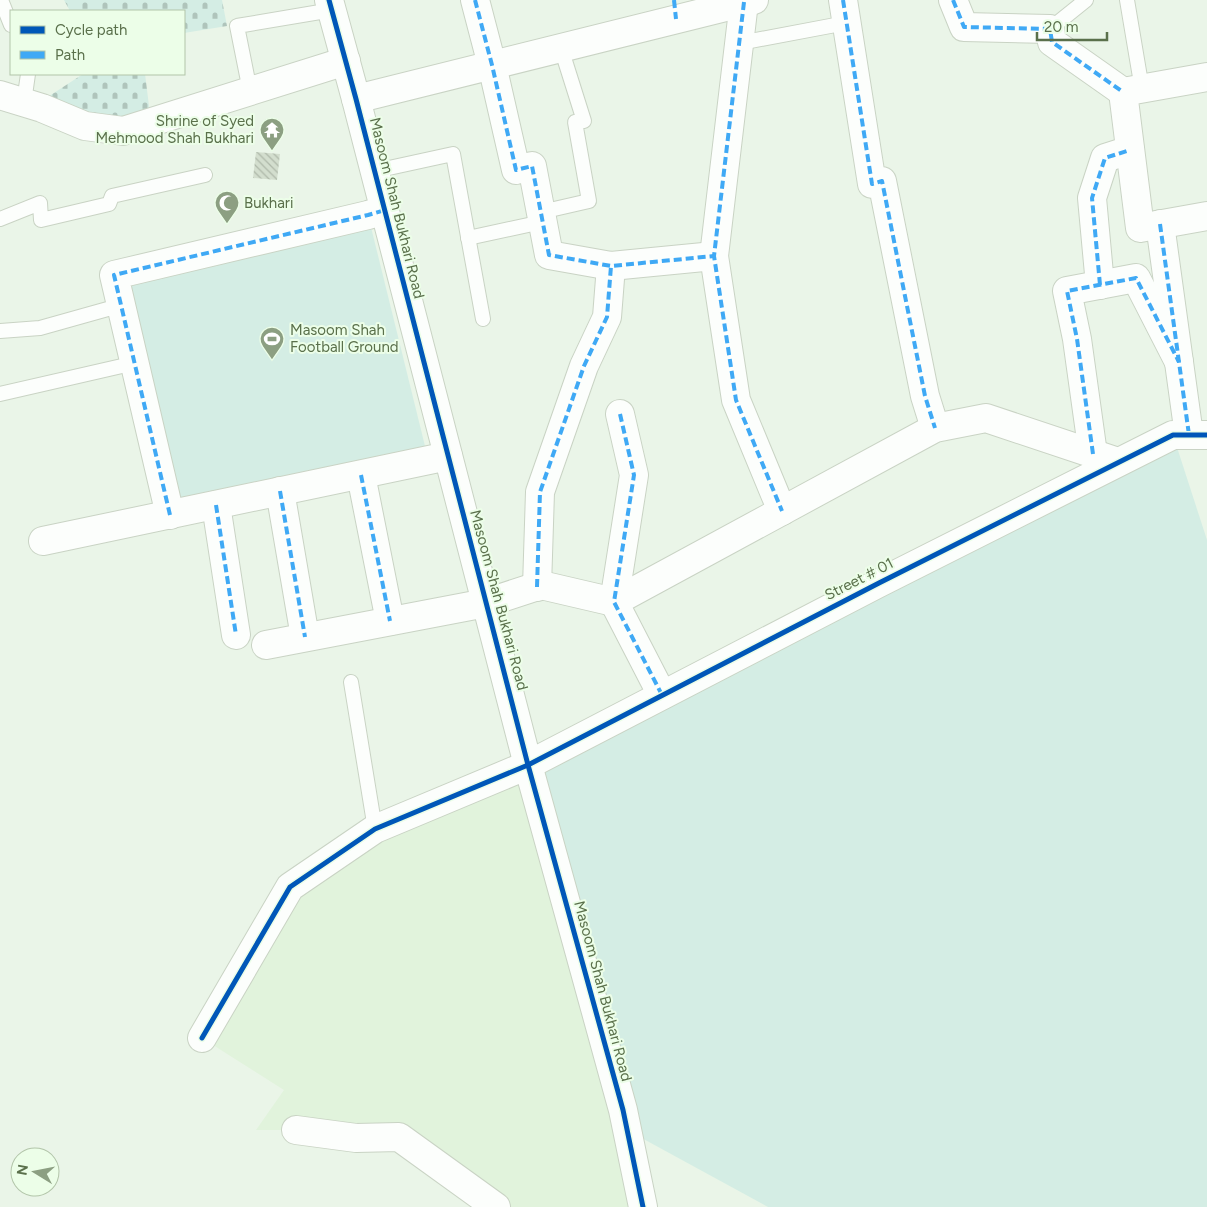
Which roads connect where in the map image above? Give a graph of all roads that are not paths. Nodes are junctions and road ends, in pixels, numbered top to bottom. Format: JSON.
{"nodes":[{"id":1,"x":1,"y":0,"type":"edge"},
{"id":2,"x":474,"y":0,"type":"edge"},
{"id":3,"x":953,"y":0,"type":"edge"},
{"id":4,"x":1086,"y":0,"type":"edge"},
{"id":5,"x":1127,"y":0,"type":"edge"},
{"id":6,"x":749,"y":1,"type":"edge"},
{"id":7,"x":330,"y":5,"type":"edge"},
{"id":8,"x":675,"y":10,"type":"edge"},
{"id":9,"x":844,"y":11,"type":"edge"},
{"id":10,"x":10,"y":22,"type":"edge"},
{"id":11,"x":1050,"y":29,"type":"junction"},
{"id":12,"x":740,"y":43,"type":"junction"},
{"id":13,"x":561,"y":48,"type":"junction"},
{"id":14,"x":346,"y":62,"type":"junction"},
{"id":15,"x":492,"y":65,"type":"junction"},
{"id":16,"x":27,"y":75,"type":"edge"},
{"id":17,"x":1207,"y":77,"type":"edge"},
{"id":18,"x":250,"y":91,"type":"junction"},
{"id":19,"x":1132,"y":91,"type":"junction"},
{"id":20,"x":12,"y":98,"type":"edge"},
{"id":21,"x":356,"y":99,"type":"junction"},
{"id":22,"x":1130,"y":150,"type":"junction"},
{"id":23,"x":375,"y":171,"type":"junction"},
{"id":24,"x":205,"y":175,"type":"dead end"},
{"id":25,"x":385,"y":210,"type":"junction"},
{"id":26,"x":1207,"y":216,"type":"edge"},
{"id":27,"x":541,"y":217,"type":"junction"},
{"id":28,"x":0,"y":219,"type":"edge"},
{"id":29,"x":1160,"y":224,"type":"junction"},
{"id":30,"x":468,"y":238,"type":"junction"},
{"id":31,"x":714,"y":256,"type":"junction"},
{"id":32,"x":611,"y":266,"type":"junction"},
{"id":33,"x":1100,"y":285,"type":"junction"},
{"id":34,"x":122,"y":305,"type":"junction"},
{"id":35,"x":483,"y":319,"type":"dead end"},
{"id":36,"x":0,"y":332,"type":"edge"},
{"id":37,"x":1179,"y":362,"type":"junction"},
{"id":38,"x":135,"y":363,"type":"junction"},
{"id":39,"x":0,"y":394,"type":"edge"},
{"id":40,"x":620,"y":414,"type":"dead end"},
{"id":41,"x":935,"y":428,"type":"junction"},
{"id":42,"x":1198,"y":435,"type":"edge"},
{"id":43,"x":448,"y":456,"type":"junction"},
{"id":44,"x":1106,"y":458,"type":"junction"},
{"id":45,"x":361,"y":474,"type":"junction"},
{"id":46,"x":280,"y":491,"type":"junction"},
{"id":47,"x":216,"y":505,"type":"junction"},
{"id":48,"x":782,"y":511,"type":"junction"},
{"id":49,"x":170,"y":515,"type":"junction"},
{"id":50,"x":43,"y":542,"type":"dead end"},
{"id":51,"x":537,"y":587,"type":"junction"},
{"id":52,"x":614,"y":602,"type":"junction"},
{"id":53,"x":486,"y":603,"type":"junction"},
{"id":54,"x":390,"y":621,"type":"junction"},
{"id":55,"x":236,"y":635,"type":"dead end"},
{"id":56,"x":305,"y":637,"type":"junction"},
{"id":57,"x":266,"y":644,"type":"dead end"},
{"id":58,"x":351,"y":682,"type":"dead end"},
{"id":59,"x":662,"y":695,"type":"junction"},
{"id":60,"x":528,"y":765,"type":"junction"},
{"id":61,"x":375,"y":829,"type":"junction"},
{"id":62,"x":202,"y":1038,"type":"dead end"},
{"id":63,"x":296,"y":1130,"type":"dead end"},
{"id":64,"x":492,"y":1206,"type":"edge"},
{"id":65,"x":643,"y":1207,"type":"edge"}],
"edges":[{"from":1,"to":10,"type":"lane"},
{"from":2,"to":15,"type":"street"},
{"from":3,"to":11,"type":"street"},
{"from":4,"to":11,"type":"lane"},
{"from":5,"to":19,"type":"lane"},
{"from":6,"to":8,"type":"street"},
{"from":6,"to":12,"type":"street"},
{"from":7,"to":14,"type":"street","name":"Masoom Shah Bukhari Road"},
{"from":7,"to":18,"type":"lane"},
{"from":8,"to":13,"type":"street"},
{"from":9,"to":12,"type":"lane"},
{"from":9,"to":41,"type":"street"},
{"from":11,"to":19,"type":"street"},
{"from":12,"to":31,"type":"street"},
{"from":13,"to":15,"type":"street"},
{"from":13,"to":27,"type":"lane"},
{"from":14,"to":18,"type":"street"},
{"from":14,"to":21,"type":"street","name":"Masoom Shah Bukhari Road"},
{"from":15,"to":21,"type":"street"},
{"from":15,"to":27,"type":"street"},
{"from":16,"to":20,"type":"lane"},
{"from":17,"to":19,"type":"street"},
{"from":18,"to":20,"type":"street"},
{"from":19,"to":22,"type":"street"},
{"from":21,"to":23,"type":"street","name":"Masoom Shah Bukhari Road"},
{"from":22,"to":29,"type":"street"},
{"from":22,"to":33,"type":"street"},
{"from":23,"to":25,"type":"street","name":"Masoom Shah Bukhari Road"},
{"from":23,"to":30,"type":"lane"},
{"from":24,"to":28,"type":"lane"},
{"from":25,"to":34,"type":"street"},
{"from":25,"to":43,"type":"street","name":"Masoom Shah Bukhari Road"},
{"from":26,"to":29,"type":"street"},
{"from":27,"to":30,"type":"lane"},
{"from":27,"to":32,"type":"street"},
{"from":29,"to":37,"type":"street"},
{"from":30,"to":35,"type":"lane"},
{"from":31,"to":32,"type":"street"},
{"from":31,"to":48,"type":"street"},
{"from":32,"to":51,"type":"street"},
{"from":33,"to":37,"type":"street"},
{"from":33,"to":44,"type":"street"},
{"from":34,"to":36,"type":"lane"},
{"from":34,"to":38,"type":"street"},
{"from":37,"to":42,"type":"street"},
{"from":38,"to":39,"type":"lane"},
{"from":38,"to":49,"type":"street"},
{"from":40,"to":52,"type":"street"},
{"from":41,"to":44,"type":"street"},
{"from":41,"to":48,"type":"street"},
{"from":42,"to":44,"type":"street","name":"Street # 01"},
{"from":43,"to":45,"type":"street"},
{"from":43,"to":53,"type":"street","name":"Masoom Shah Bukhari Road"},
{"from":44,"to":59,"type":"street","name":"Street # 01"},
{"from":45,"to":46,"type":"street"},
{"from":45,"to":54,"type":"street"},
{"from":46,"to":47,"type":"street"},
{"from":46,"to":56,"type":"street"},
{"from":47,"to":49,"type":"street"},
{"from":47,"to":55,"type":"street"},
{"from":48,"to":52,"type":"street"},
{"from":49,"to":50,"type":"street"},
{"from":51,"to":52,"type":"street"},
{"from":51,"to":53,"type":"street"},
{"from":52,"to":59,"type":"street"},
{"from":53,"to":54,"type":"street"},
{"from":53,"to":60,"type":"street","name":"Masoom Shah Bukhari Road"},
{"from":54,"to":56,"type":"street"},
{"from":56,"to":57,"type":"street"},
{"from":58,"to":61,"type":"lane"},
{"from":59,"to":60,"type":"street","name":"Street # 01"},
{"from":60,"to":61,"type":"street","name":"Street # 01"},
{"from":60,"to":65,"type":"street","name":"Masoom Shah Bukhari Road"},
{"from":61,"to":62,"type":"street","name":"Street # 01"},
{"from":63,"to":64,"type":"street"}]}
